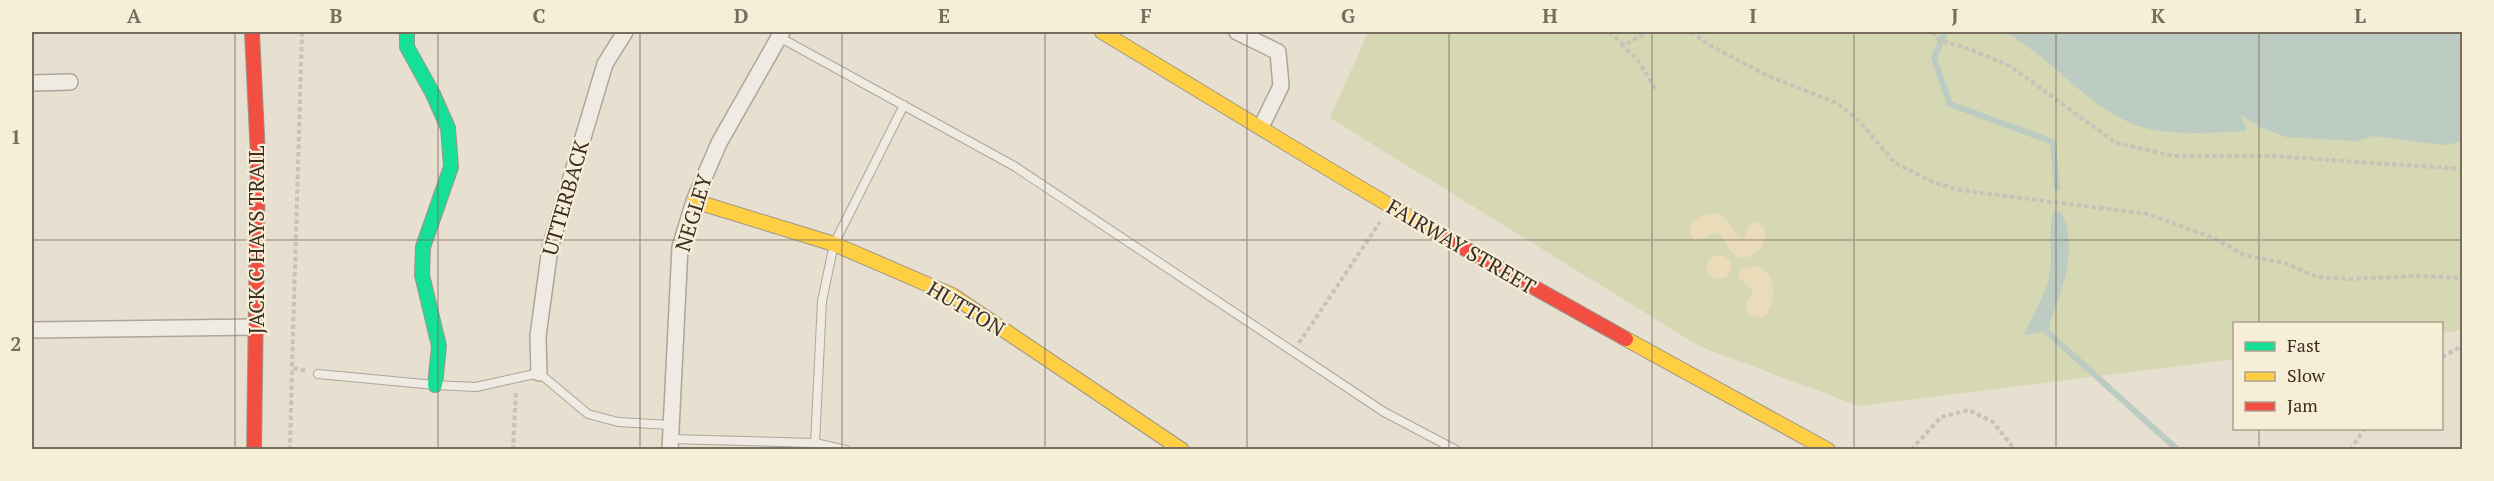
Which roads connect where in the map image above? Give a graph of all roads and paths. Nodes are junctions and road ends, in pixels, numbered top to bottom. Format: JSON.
{"nodes":[{"id":1,"x":252,"y":32,"type":"edge"},
{"id":2,"x":302,"y":32,"type":"edge"},
{"id":3,"x":407,"y":32,"type":"edge"},
{"id":4,"x":625,"y":32,"type":"edge"},
{"id":5,"x":1102,"y":32,"type":"edge"},
{"id":6,"x":1237,"y":32,"type":"edge"},
{"id":7,"x":1609,"y":32,"type":"edge"},
{"id":8,"x":1648,"y":32,"type":"edge"},
{"id":9,"x":1691,"y":32,"type":"edge"},
{"id":10,"x":1932,"y":32,"type":"edge"},
{"id":11,"x":781,"y":34,"type":"edge"},
{"id":12,"x":1621,"y":44,"type":"junction"},
{"id":13,"x":32,"y":82,"type":"edge"},
{"id":14,"x":70,"y":82,"type":"dead end"},
{"id":15,"x":1657,"y":91,"type":"dead end"},
{"id":16,"x":904,"y":105,"type":"junction"},
{"id":17,"x":1261,"y":127,"type":"junction"},
{"id":18,"x":2462,"y":169,"type":"edge"},
{"id":19,"x":694,"y":201,"type":"junction"},
{"id":20,"x":1391,"y":207,"type":"junction"},
{"id":21,"x":834,"y":244,"type":"junction"},
{"id":22,"x":2463,"y":278,"type":"edge"},
{"id":23,"x":256,"y":327,"type":"junction"},
{"id":24,"x":32,"y":330,"type":"edge"},
{"id":25,"x":2463,"y":346,"type":"edge"},
{"id":26,"x":1293,"y":352,"type":"junction"},
{"id":27,"x":2443,"y":356,"type":"edge"},
{"id":28,"x":292,"y":368,"type":"junction"},
{"id":29,"x":539,"y":373,"type":"junction"},
{"id":30,"x":318,"y":374,"type":"joint"},
{"id":31,"x":516,"y":377,"type":"junction"},
{"id":32,"x":435,"y":385,"type":"junction"},
{"id":33,"x":2364,"y":430,"type":"edge"},
{"id":34,"x":670,"y":438,"type":"edge"},
{"id":35,"x":815,"y":443,"type":"junction"},
{"id":36,"x":254,"y":450,"type":"edge"},
{"id":37,"x":290,"y":450,"type":"edge"},
{"id":38,"x":513,"y":450,"type":"edge"},
{"id":39,"x":846,"y":450,"type":"edge"},
{"id":40,"x":1182,"y":450,"type":"edge"},
{"id":41,"x":1456,"y":450,"type":"edge"},
{"id":42,"x":1828,"y":450,"type":"edge"},
{"id":43,"x":1911,"y":450,"type":"edge"},
{"id":44,"x":2015,"y":450,"type":"edge"},
{"id":45,"x":2350,"y":450,"type":"edge"}],
"edges":[{"from":1,"to":23,"type":"street","name":"JACK C HAYS TRAIL"},
{"from":2,"to":28,"type":"path"},
{"from":3,"to":32,"type":"street"},
{"from":4,"to":29,"type":"street","name":"UTTERBACK"},
{"from":5,"to":17,"type":"street","name":"FAIRWAY STREET"},
{"from":6,"to":17,"type":"street"},
{"from":7,"to":12,"type":"path"},
{"from":8,"to":12,"type":"path"},
{"from":9,"to":22,"type":"path"},
{"from":10,"to":18,"type":"path"},
{"from":11,"to":16,"type":"lane"},
{"from":11,"to":19,"type":"street","name":"NEGLEY"},
{"from":12,"to":15,"type":"path"},
{"from":13,"to":14,"type":"street"},
{"from":16,"to":21,"type":"lane"},
{"from":16,"to":26,"type":"lane"},
{"from":17,"to":20,"type":"street","name":"FAIRWAY STREET"},
{"from":19,"to":21,"type":"street","name":"HUTTON"},
{"from":19,"to":34,"type":"street","name":"NEGLEY"},
{"from":20,"to":26,"type":"path"},
{"from":20,"to":42,"type":"street","name":"FAIRWAY STREET"},
{"from":21,"to":35,"type":"lane"},
{"from":21,"to":40,"type":"street","name":"HUTTON"},
{"from":23,"to":24,"type":"street"},
{"from":23,"to":36,"type":"street","name":"JACK C HAYS TRAIL"},
{"from":25,"to":27,"type":"path"},
{"from":26,"to":41,"type":"lane"},
{"from":28,"to":30,"type":"path"},
{"from":28,"to":37,"type":"path"},
{"from":29,"to":31,"type":"lane"},
{"from":29,"to":34,"type":"lane"},
{"from":30,"to":32,"type":"lane"},
{"from":31,"to":32,"type":"lane"},
{"from":31,"to":38,"type":"path"},
{"from":33,"to":45,"type":"path"},
{"from":34,"to":35,"type":"lane"},
{"from":35,"to":39,"type":"lane"},
{"from":43,"to":44,"type":"path"}]}
